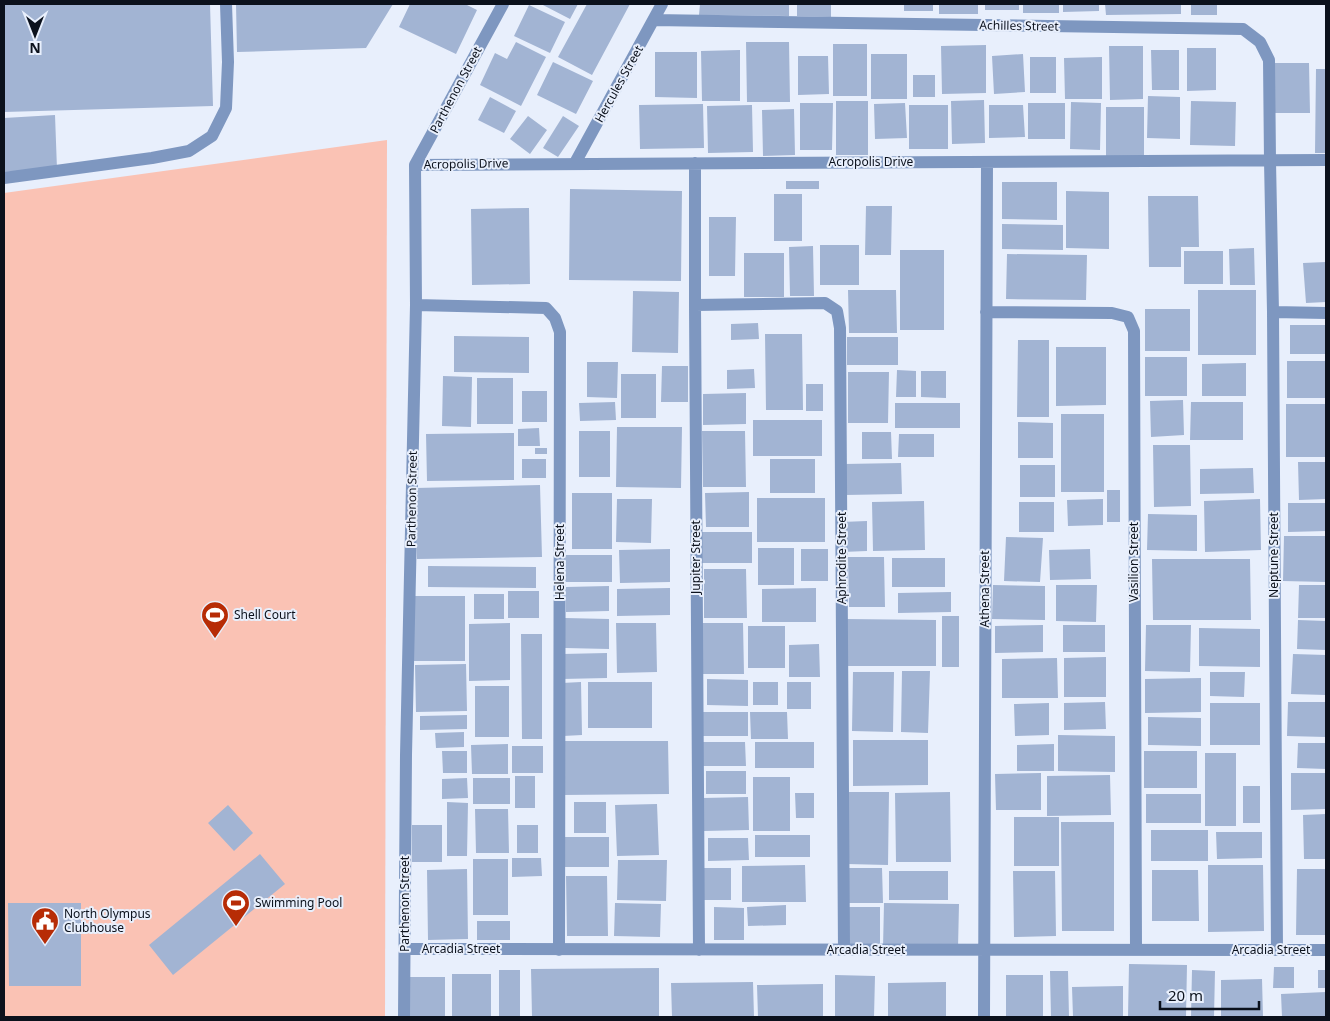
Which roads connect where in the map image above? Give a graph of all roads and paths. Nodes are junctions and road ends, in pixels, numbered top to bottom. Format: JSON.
{"nodes":[{"id":1,"x":226,"y":4,"type":"edge"},
{"id":2,"x":502,"y":4,"type":"edge"},
{"id":3,"x":662,"y":4,"type":"edge"},
{"id":4,"x":654,"y":20,"type":"junction"},
{"id":5,"x":1326,"y":160,"type":"edge"},
{"id":6,"x":1270,"y":161,"type":"junction"},
{"id":7,"x":987,"y":162,"type":"junction"},
{"id":8,"x":575,"y":163,"type":"junction"},
{"id":9,"x":695,"y":163,"type":"junction"},
{"id":10,"x":416,"y":165,"type":"junction"},
{"id":11,"x":4,"y":178,"type":"edge"},
{"id":12,"x":416,"y":305,"type":"junction"},
{"id":13,"x":695,"y":305,"type":"junction"},
{"id":14,"x":986,"y":312,"type":"junction"},
{"id":15,"x":1273,"y":312,"type":"junction"},
{"id":16,"x":1326,"y":313,"type":"edge"},
{"id":17,"x":405,"y":949,"type":"junction"},
{"id":18,"x":559,"y":950,"type":"junction"},
{"id":19,"x":699,"y":950,"type":"junction"},
{"id":20,"x":844,"y":950,"type":"junction"},
{"id":21,"x":984,"y":950,"type":"junction"},
{"id":22,"x":1136,"y":950,"type":"junction"},
{"id":23,"x":1277,"y":950,"type":"junction"},
{"id":24,"x":1326,"y":950,"type":"edge"},
{"id":25,"x":404,"y":1017,"type":"edge"},
{"id":26,"x":984,"y":1017,"type":"edge"}],
"edges":[{"from":1,"to":11,"type":"street"},
{"from":2,"to":10,"type":"street","name":"Parthenon Street"},
{"from":3,"to":4,"type":"street","name":"Hercules Street"},
{"from":4,"to":6,"type":"street","name":"Achilles Street"},
{"from":4,"to":8,"type":"street","name":"Hercules Street"},
{"from":5,"to":6,"type":"street","name":"Acropolis Drive"},
{"from":6,"to":7,"type":"street","name":"Acropolis Drive"},
{"from":6,"to":15,"type":"street","name":"Neptune Street"},
{"from":7,"to":9,"type":"street","name":"Acropolis Drive"},
{"from":7,"to":14,"type":"street","name":"Athena Street"},
{"from":8,"to":9,"type":"street","name":"Acropolis Drive"},
{"from":8,"to":10,"type":"street","name":"Acropolis Drive"},
{"from":9,"to":13,"type":"street","name":"Jupiter Street"},
{"from":10,"to":12,"type":"street","name":"Parthenon Street"},
{"from":12,"to":17,"type":"street","name":"Parthenon Street"},
{"from":12,"to":18,"type":"street","name":"Helena Street"},
{"from":13,"to":19,"type":"street","name":"Jupiter Street"},
{"from":13,"to":20,"type":"street","name":"Aphrodite Street"},
{"from":14,"to":21,"type":"street","name":"Athena Street"},
{"from":14,"to":22,"type":"street","name":"Vasilion Street"},
{"from":15,"to":16,"type":"street"},
{"from":15,"to":23,"type":"street","name":"Neptune Street"},
{"from":17,"to":18,"type":"street","name":"Arcadia Street"},
{"from":17,"to":25,"type":"street","name":"Parthenon Street"},
{"from":18,"to":19,"type":"street","name":"Arcadia Street"},
{"from":19,"to":20,"type":"street","name":"Arcadia Street"},
{"from":20,"to":21,"type":"street","name":"Arcadia Street"},
{"from":21,"to":22,"type":"street","name":"Arcadia Street"},
{"from":21,"to":26,"type":"street","name":"Athena Street"},
{"from":22,"to":23,"type":"street","name":"Arcadia Street"},
{"from":23,"to":24,"type":"street","name":"Arcadia Street"}]}
